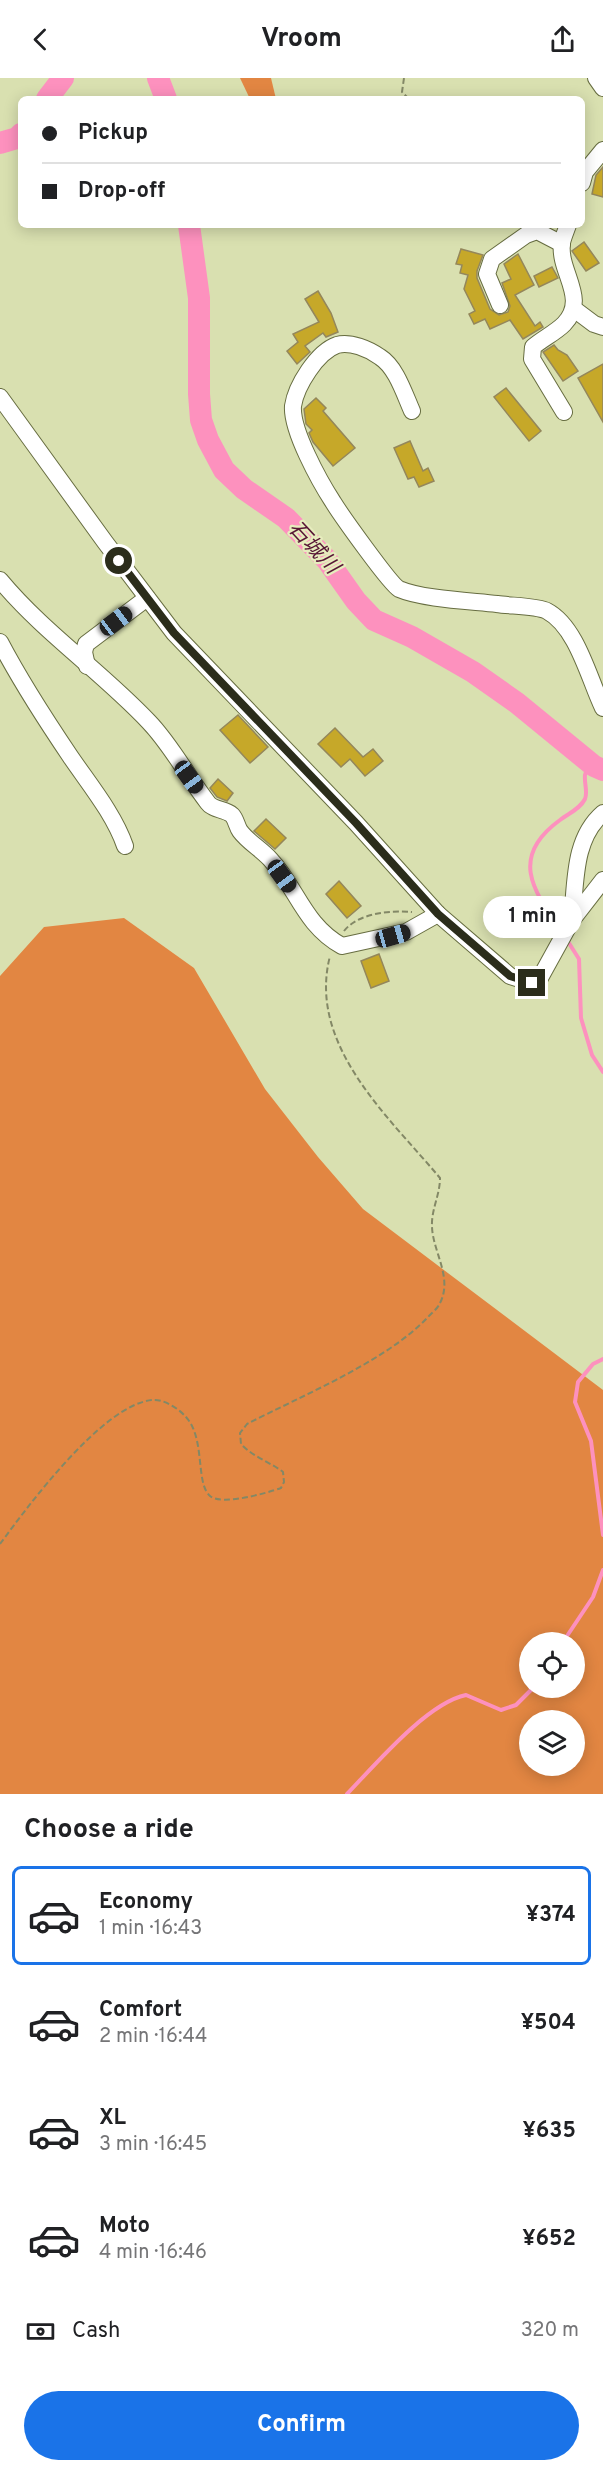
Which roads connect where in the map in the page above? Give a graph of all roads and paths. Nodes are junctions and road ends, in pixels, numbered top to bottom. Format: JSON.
{"nodes":[{"id":1,"x":404,"y":78,"type":"edge"},
{"id":2,"x":596,"y":78,"type":"edge"},
{"id":3,"x":603,"y":88,"type":"edge"},
{"id":4,"x":406,"y":96,"type":"edge"},
{"id":5,"x":603,"y":150,"type":"edge"},
{"id":6,"x":585,"y":172,"type":"edge"},
{"id":7,"x":567,"y":228,"type":"edge"},
{"id":8,"x":562,"y":244,"type":"junction"},
{"id":9,"x":500,"y":305,"type":"dead end"},
{"id":10,"x":574,"y":309,"type":"junction"},
{"id":11,"x":603,"y":327,"type":"edge"},
{"id":12,"x":0,"y":397,"type":"edge"},
{"id":13,"x":412,"y":411,"type":"dead end"},
{"id":14,"x":564,"y":412,"type":"dead end"},
{"id":15,"x":0,"y":580,"type":"edge"},
{"id":16,"x":147,"y":598,"type":"junction"},
{"id":17,"x":0,"y":642,"type":"edge"},
{"id":18,"x":87,"y":666,"type":"junction"},
{"id":19,"x":603,"y":708,"type":"edge"},
{"id":20,"x":603,"y":813,"type":"edge"},
{"id":21,"x":125,"y":846,"type":"dead end"},
{"id":22,"x":603,"y":880,"type":"edge"},
{"id":23,"x":438,"y":914,"type":"junction"},
{"id":24,"x":572,"y":920,"type":"junction"},
{"id":25,"x":335,"y":942,"type":"junction"},
{"id":26,"x":0,"y":1544,"type":"edge"}],
"edges":[{"from":1,"to":4,"type":"path"},
{"from":2,"to":3,"type":"street"},
{"from":5,"to":6,"type":"street"},
{"from":7,"to":8,"type":"street"},
{"from":8,"to":9,"type":"street"},
{"from":8,"to":10,"type":"street"},
{"from":10,"to":11,"type":"street"},
{"from":10,"to":14,"type":"street"},
{"from":12,"to":16,"type":"street"},
{"from":13,"to":19,"type":"street"},
{"from":15,"to":18,"type":"street"},
{"from":16,"to":18,"type":"street"},
{"from":16,"to":23,"type":"street"},
{"from":17,"to":21,"type":"street"},
{"from":18,"to":25,"type":"street"},
{"from":20,"to":24,"type":"street"},
{"from":22,"to":24,"type":"street"},
{"from":23,"to":24,"type":"street"},
{"from":23,"to":25,"type":"street"},
{"from":23,"to":25,"type":"path"},
{"from":25,"to":26,"type":"path"}]}
